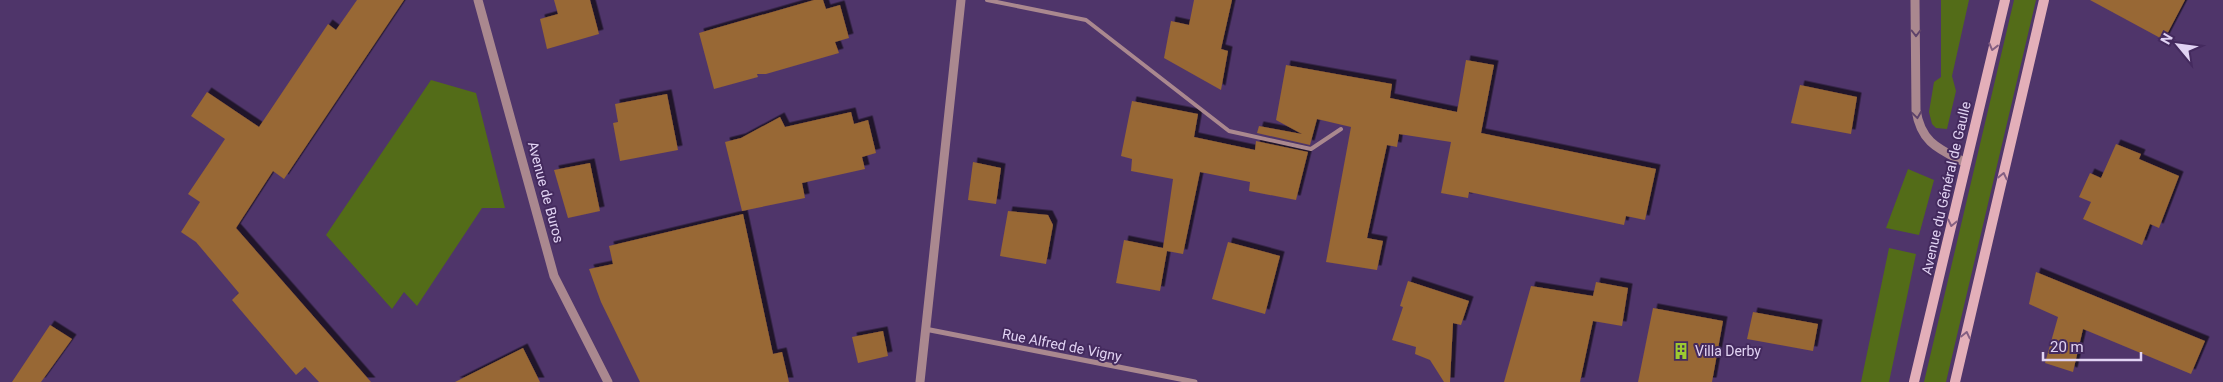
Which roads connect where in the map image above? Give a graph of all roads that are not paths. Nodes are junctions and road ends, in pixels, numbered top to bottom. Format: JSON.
{"nodes":[{"id":1,"x":478,"y":0,"type":"edge"},
{"id":2,"x":961,"y":0,"type":"edge"},
{"id":3,"x":987,"y":0,"type":"edge"},
{"id":4,"x":1915,"y":0,"type":"edge"},
{"id":5,"x":2005,"y":0,"type":"edge"},
{"id":6,"x":2044,"y":0,"type":"edge"},
{"id":7,"x":1341,"y":129,"type":"dead end"},
{"id":8,"x":1966,"y":163,"type":"junction"},
{"id":9,"x":925,"y":329,"type":"junction"},
{"id":10,"x":608,"y":382,"type":"edge"},
{"id":11,"x":920,"y":382,"type":"edge"},
{"id":12,"x":1195,"y":382,"type":"edge"},
{"id":13,"x":1914,"y":382,"type":"edge"},
{"id":14,"x":1955,"y":382,"type":"edge"}],
"edges":[{"from":1,"to":10,"type":"street","name":"Avenue de Buros"},
{"from":2,"to":9,"type":"street"},
{"from":3,"to":7,"type":"lane"},
{"from":4,"to":8,"type":"street","one_way":true},
{"from":5,"to":8,"type":"main road","name":"Avenue du Général de Gaulle","one_way":true},
{"from":14,"to":6,"type":"main road","one_way":true},
{"from":8,"to":13,"type":"main road","name":"Avenue du Général de Gaulle","one_way":true},
{"from":9,"to":11,"type":"street"},
{"from":9,"to":12,"type":"street","name":"Rue Alfred de Vigny"}]}
